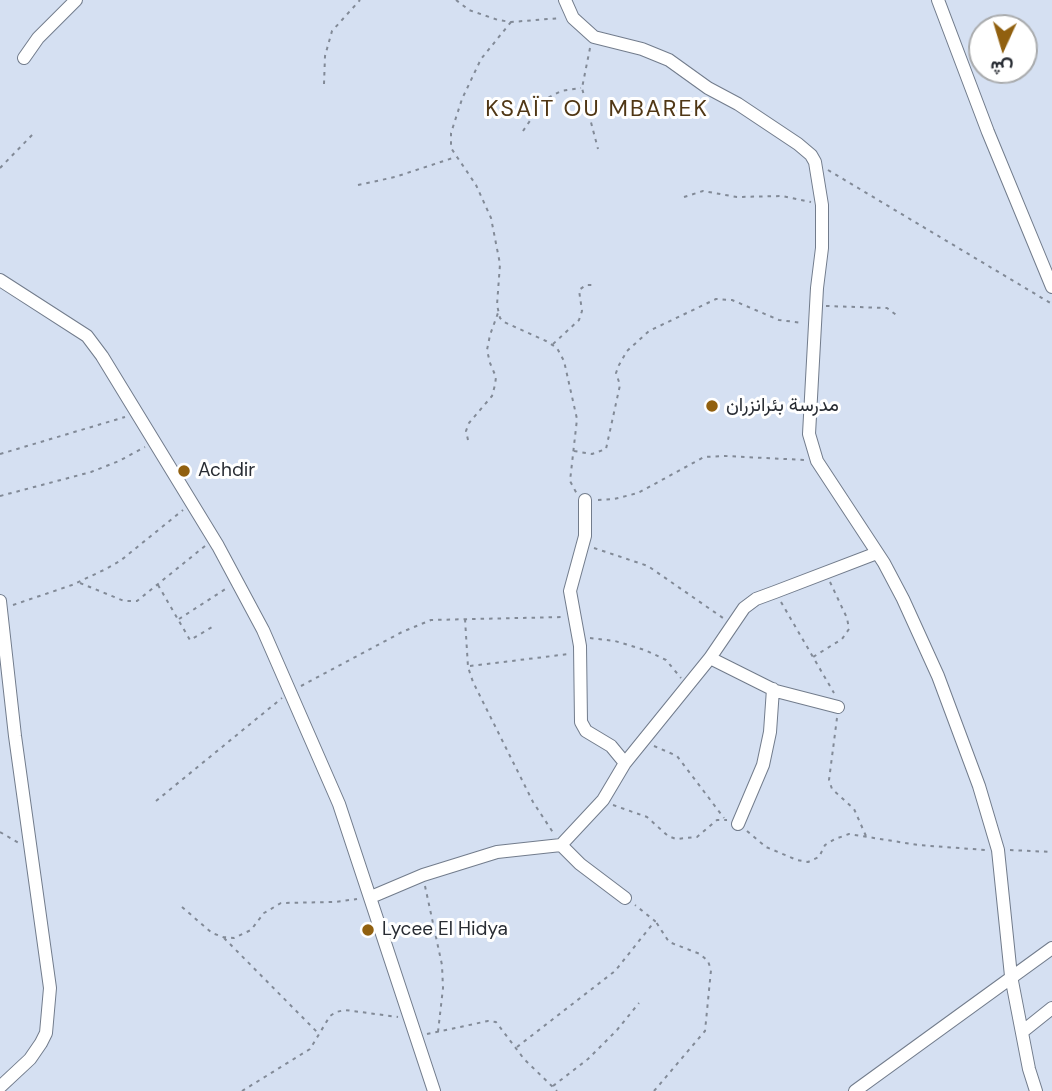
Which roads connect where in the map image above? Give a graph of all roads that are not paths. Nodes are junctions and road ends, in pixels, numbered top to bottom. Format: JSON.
{"nodes":[{"id":1,"x":76,"y":0,"type":"edge"},
{"id":2,"x":565,"y":0,"type":"edge"},
{"id":3,"x":938,"y":0,"type":"edge"},
{"id":4,"x":24,"y":58,"type":"dead end"},
{"id":5,"x":0,"y":280,"type":"edge"},
{"id":6,"x":1052,"y":286,"type":"edge"},
{"id":7,"x":585,"y":500,"type":"road end"},
{"id":8,"x":877,"y":553,"type":"junction"},
{"id":9,"x":1,"y":605,"type":"edge"},
{"id":10,"x":710,"y":658,"type":"junction"},
{"id":11,"x":773,"y":689,"type":"junction"},
{"id":12,"x":838,"y":707,"type":"dead end"},
{"id":13,"x":625,"y":763,"type":"junction"},
{"id":14,"x":738,"y":824,"type":"road end"},
{"id":15,"x":561,"y":845,"type":"junction"},
{"id":16,"x":371,"y":897,"type":"junction"},
{"id":17,"x":625,"y":898,"type":"road end"},
{"id":18,"x":1052,"y":948,"type":"edge"},
{"id":19,"x":1012,"y":976,"type":"junction"},
{"id":20,"x":1052,"y":1008,"type":"edge"},
{"id":21,"x":1022,"y":1032,"type":"junction"},
{"id":22,"x":0,"y":1087,"type":"edge"},
{"id":23,"x":433,"y":1091,"type":"edge"},
{"id":24,"x":855,"y":1091,"type":"edge"},
{"id":25,"x":1036,"y":1091,"type":"edge"}],
"edges":[{"from":1,"to":4,"type":"street"},
{"from":2,"to":8,"type":"street"},
{"from":3,"to":6,"type":"street"},
{"from":5,"to":16,"type":"street"},
{"from":7,"to":13,"type":"street"},
{"from":8,"to":10,"type":"street"},
{"from":8,"to":19,"type":"street"},
{"from":9,"to":22,"type":"street"},
{"from":10,"to":11,"type":"street"},
{"from":10,"to":13,"type":"street"},
{"from":11,"to":12,"type":"street"},
{"from":11,"to":14,"type":"street"},
{"from":13,"to":15,"type":"street"},
{"from":15,"to":16,"type":"street"},
{"from":15,"to":17,"type":"street"},
{"from":16,"to":23,"type":"street"},
{"from":18,"to":19,"type":"street"},
{"from":19,"to":21,"type":"street"},
{"from":19,"to":24,"type":"street"},
{"from":20,"to":21,"type":"street"},
{"from":21,"to":25,"type":"street"}]}
